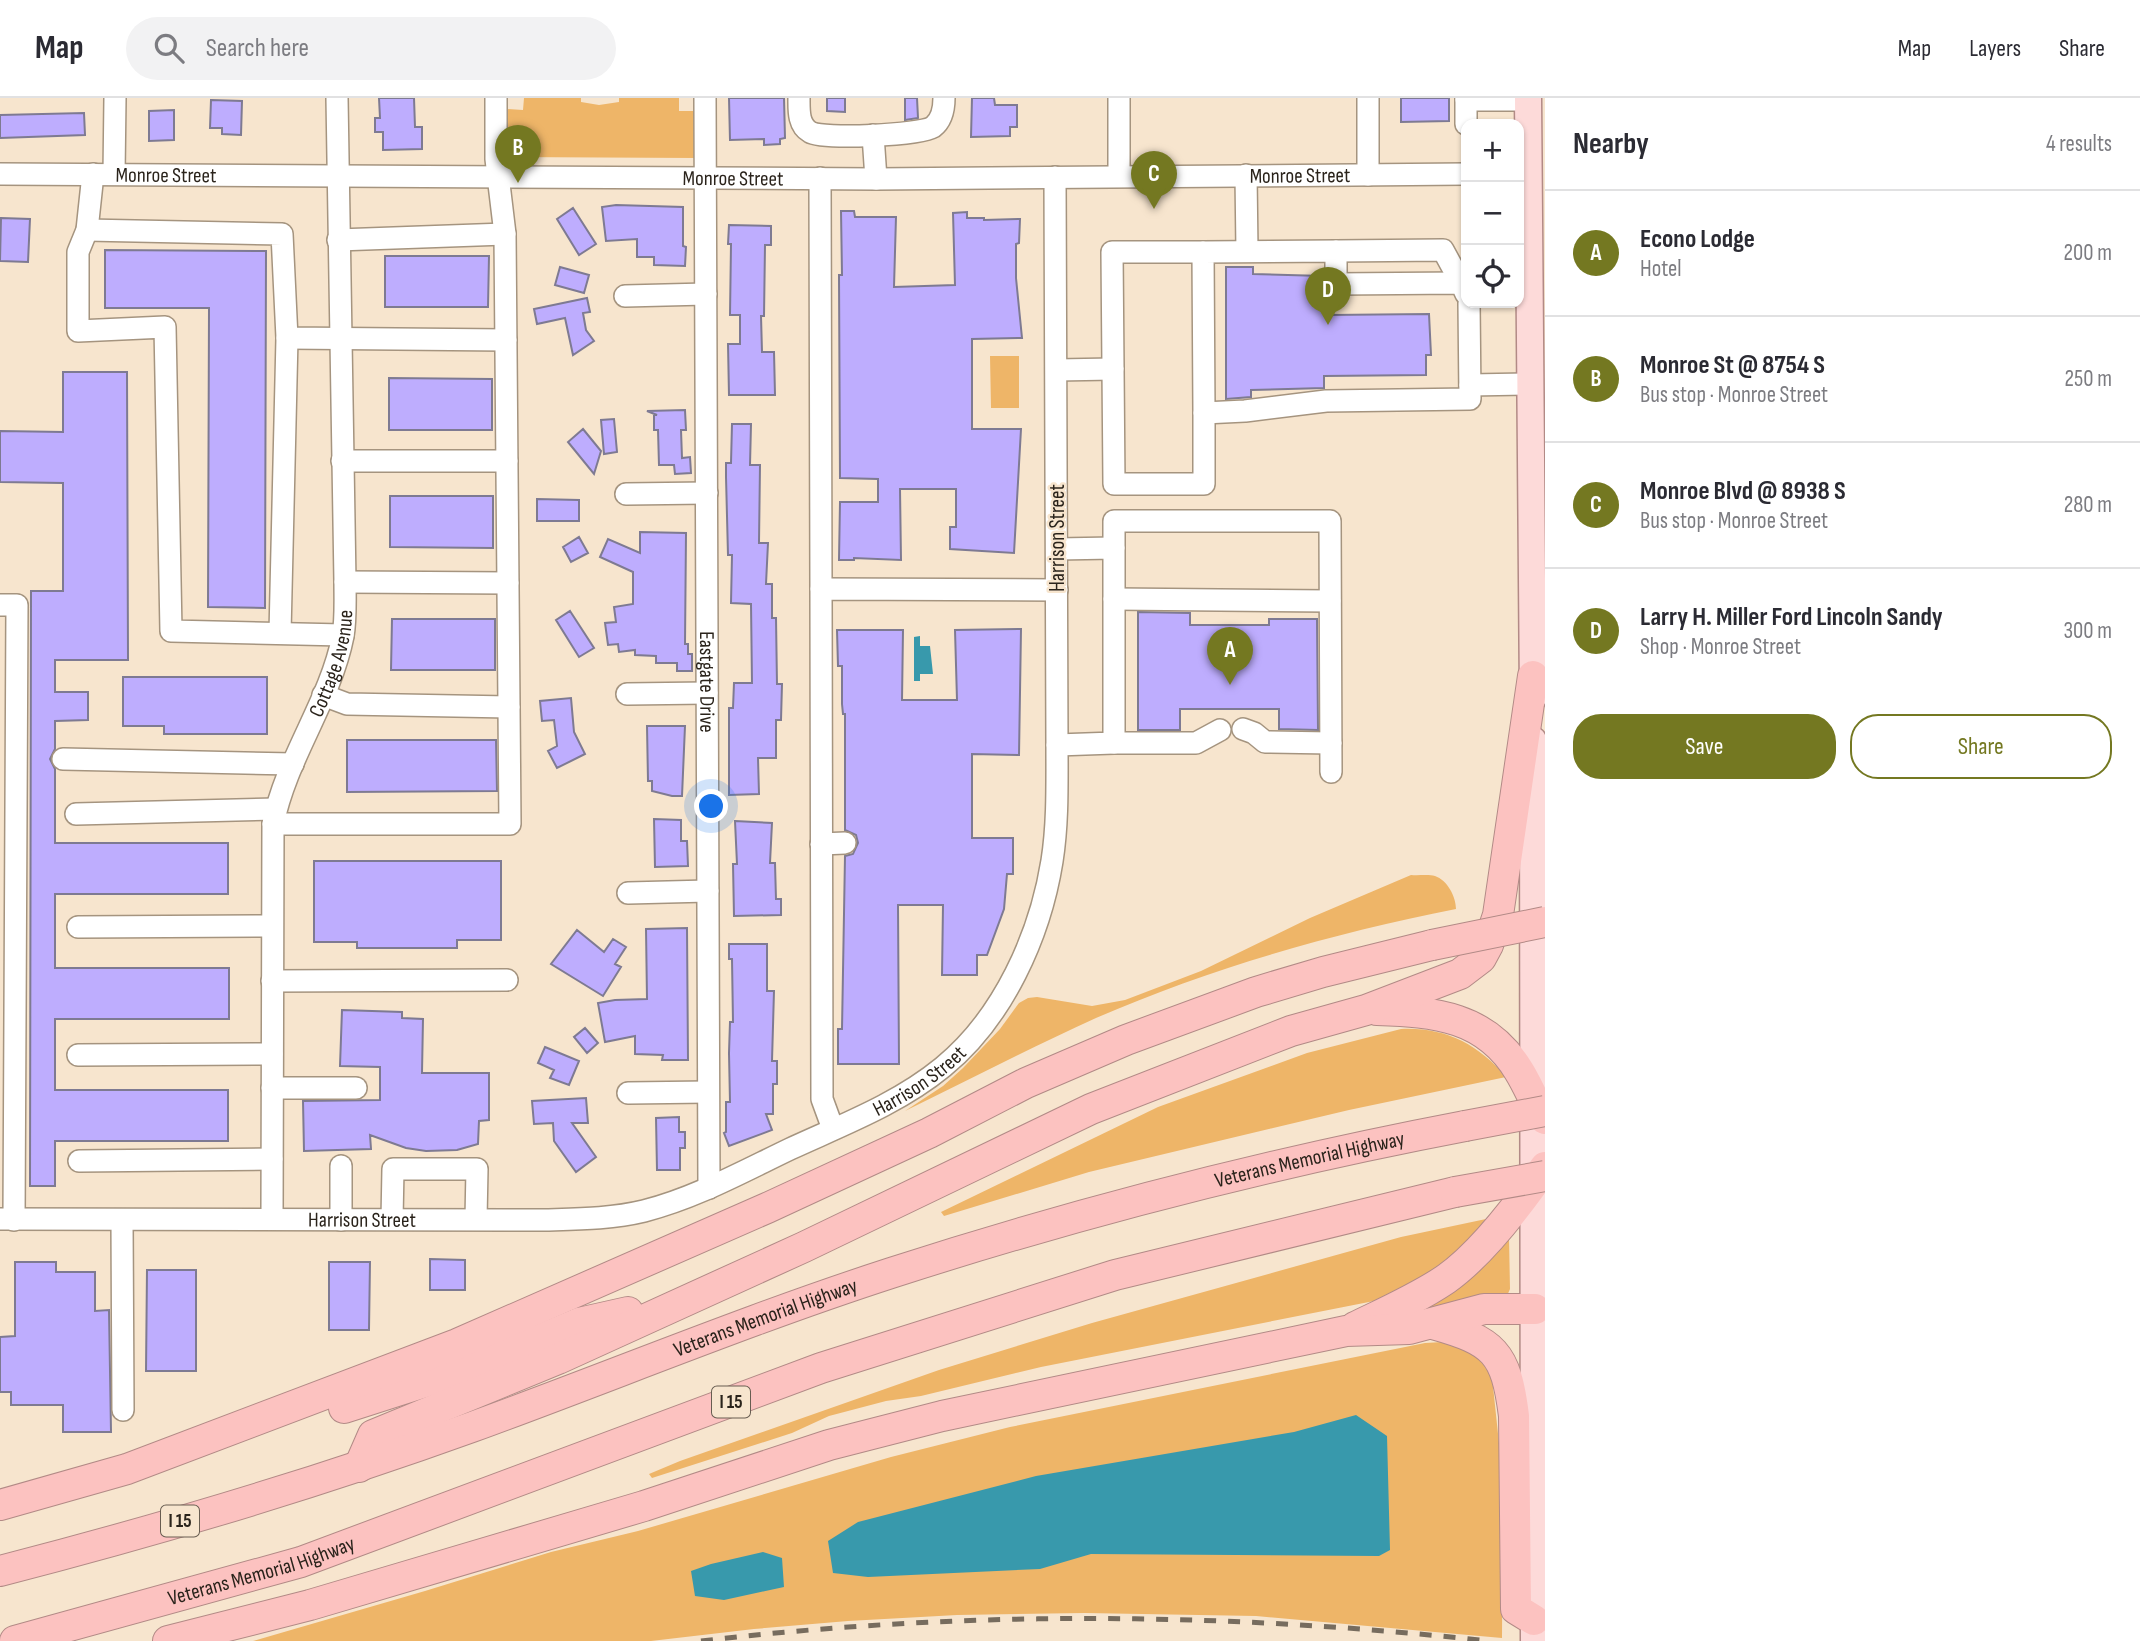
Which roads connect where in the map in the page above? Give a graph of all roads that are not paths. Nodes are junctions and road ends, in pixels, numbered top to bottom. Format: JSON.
{"nodes":[{"id":1,"x":115,"y":98,"type":"edge"},
{"id":2,"x":337,"y":98,"type":"edge"},
{"id":3,"x":496,"y":98,"type":"edge"},
{"id":4,"x":705,"y":98,"type":"edge"},
{"id":5,"x":799,"y":98,"type":"edge"},
{"id":6,"x":944,"y":98,"type":"edge"},
{"id":7,"x":1119,"y":98,"type":"edge"},
{"id":8,"x":1368,"y":98,"type":"edge"},
{"id":9,"x":1466,"y":99,"type":"edge"},
{"id":10,"x":1528,"y":99,"type":"edge"},
{"id":11,"x":1466,"y":119,"type":"edge"},
{"id":12,"x":873,"y":135,"type":"junction"},
{"id":13,"x":0,"y":174,"type":"edge"},
{"id":14,"x":93,"y":174,"type":"junction"},
{"id":15,"x":114,"y":174,"type":"junction"},
{"id":16,"x":1461,"y":174,"type":"edge"},
{"id":17,"x":1246,"y":175,"type":"junction"},
{"id":18,"x":1368,"y":175,"type":"junction"},
{"id":19,"x":337,"y":176,"type":"junction"},
{"id":20,"x":1119,"y":176,"type":"junction"},
{"id":21,"x":1531,"y":176,"type":"edge"},
{"id":22,"x":500,"y":177,"type":"junction"},
{"id":23,"x":1055,"y":177,"type":"junction"},
{"id":24,"x":706,"y":178,"type":"junction"},
{"id":25,"x":820,"y":178,"type":"junction"},
{"id":26,"x":876,"y":178,"type":"junction"},
{"id":27,"x":87,"y":230,"type":"junction"},
{"id":28,"x":505,"y":234,"type":"junction"},
{"id":29,"x":338,"y":240,"type":"junction"},
{"id":30,"x":1247,"y":251,"type":"junction"},
{"id":31,"x":1336,"y":251,"type":"junction"},
{"id":32,"x":1203,"y":252,"type":"junction"},
{"id":33,"x":1461,"y":283,"type":"edge"},
{"id":34,"x":1461,"y":288,"type":"edge"},
{"id":35,"x":706,"y":293,"type":"junction"},
{"id":36,"x":625,"y":296,"type":"dead end"},
{"id":37,"x":1469,"y":308,"type":"edge"},
{"id":38,"x":287,"y":338,"type":"junction"},
{"id":39,"x":340,"y":339,"type":"junction"},
{"id":40,"x":506,"y":340,"type":"junction"},
{"id":41,"x":1113,"y":369,"type":"junction"},
{"id":42,"x":1057,"y":370,"type":"junction"},
{"id":43,"x":1530,"y":384,"type":"junction"},
{"id":44,"x":1470,"y":385,"type":"junction"},
{"id":45,"x":1204,"y":413,"type":"junction"},
{"id":46,"x":342,"y":461,"type":"junction"},
{"id":47,"x":507,"y":461,"type":"junction"},
{"id":48,"x":707,"y":493,"type":"junction"},
{"id":49,"x":626,"y":494,"type":"dead end"},
{"id":50,"x":1114,"y":548,"type":"junction"},
{"id":51,"x":1057,"y":549,"type":"junction"},
{"id":52,"x":345,"y":582,"type":"junction"},
{"id":53,"x":508,"y":583,"type":"junction"},
{"id":54,"x":821,"y":589,"type":"junction"},
{"id":55,"x":1057,"y":590,"type":"junction"},
{"id":56,"x":1114,"y":600,"type":"junction"},
{"id":57,"x":1330,"y":601,"type":"junction"},
{"id":58,"x":0,"y":605,"type":"edge"},
{"id":59,"x":280,"y":633,"type":"junction"},
{"id":60,"x":344,"y":635,"type":"junction"},
{"id":61,"x":1533,"y":676,"type":"junction"},
{"id":62,"x":707,"y":692,"type":"junction"},
{"id":63,"x":626,"y":694,"type":"dead end"},
{"id":64,"x":323,"y":695,"type":"junction"},
{"id":65,"x":509,"y":707,"type":"junction"},
{"id":66,"x":1243,"y":729,"type":"dead end"},
{"id":67,"x":1220,"y":730,"type":"dead end"},
{"id":68,"x":1114,"y":743,"type":"junction"},
{"id":69,"x":1331,"y":743,"type":"junction"},
{"id":70,"x":1057,"y":745,"type":"junction"},
{"id":71,"x":63,"y":759,"type":"dead end"},
{"id":72,"x":293,"y":764,"type":"junction"},
{"id":73,"x":1331,"y":772,"type":"dead end"},
{"id":74,"x":76,"y":814,"type":"dead end"},
{"id":75,"x":274,"y":817,"type":"junction"},
{"id":76,"x":845,"y":843,"type":"dead end"},
{"id":77,"x":821,"y":844,"type":"junction"},
{"id":78,"x":708,"y":891,"type":"junction"},
{"id":79,"x":628,"y":892,"type":"dead end"},
{"id":80,"x":1545,"y":922,"type":"edge"},
{"id":81,"x":271,"y":926,"type":"junction"},
{"id":82,"x":78,"y":927,"type":"dead end"},
{"id":83,"x":507,"y":980,"type":"dead end"},
{"id":84,"x":272,"y":981,"type":"junction"},
{"id":85,"x":1366,"y":1010,"type":"junction"},
{"id":86,"x":272,"y":1054,"type":"junction"},
{"id":87,"x":78,"y":1055,"type":"dead end"},
{"id":88,"x":272,"y":1088,"type":"junction"},
{"id":89,"x":356,"y":1088,"type":"dead end"},
{"id":90,"x":708,"y":1092,"type":"junction"},
{"id":91,"x":628,"y":1093,"type":"dead end"},
{"id":92,"x":1541,"y":1111,"type":"edge"},
{"id":93,"x":833,"y":1129,"type":"junction"},
{"id":94,"x":272,"y":1159,"type":"junction"},
{"id":95,"x":79,"y":1161,"type":"dead end"},
{"id":96,"x":341,"y":1166,"type":"dead end"},
{"id":97,"x":1542,"y":1175,"type":"edge"},
{"id":98,"x":709,"y":1188,"type":"junction"},
{"id":99,"x":7,"y":1219,"type":"edge"},
{"id":100,"x":272,"y":1219,"type":"junction"},
{"id":101,"x":392,"y":1219,"type":"junction"},
{"id":102,"x":476,"y":1219,"type":"junction"},
{"id":103,"x":122,"y":1220,"type":"junction"},
{"id":104,"x":341,"y":1220,"type":"junction"},
{"id":105,"x":696,"y":1296,"type":"junction"},
{"id":106,"x":1535,"y":1309,"type":"junction"},
{"id":107,"x":1433,"y":1324,"type":"junction"},
{"id":108,"x":1346,"y":1331,"type":"junction"},
{"id":109,"x":123,"y":1410,"type":"dead end"},
{"id":110,"x":359,"y":1467,"type":"junction"},
{"id":111,"x":48,"y":1491,"type":"junction"},
{"id":112,"x":0,"y":1505,"type":"edge"},
{"id":113,"x":0,"y":1571,"type":"edge"},
{"id":114,"x":1534,"y":1631,"type":"edge"},
{"id":115,"x":15,"y":1641,"type":"edge"},
{"id":116,"x":168,"y":1641,"type":"edge"}],
"edges":[{"from":1,"to":15,"type":"street"},
{"from":2,"to":19,"type":"street","name":"Cottage Avenue"},
{"from":3,"to":22,"type":"street"},
{"from":4,"to":24,"type":"street","name":"Eastgate Drive"},
{"from":5,"to":12,"type":"street"},
{"from":6,"to":12,"type":"street"},
{"from":7,"to":20,"type":"street"},
{"from":8,"to":18,"type":"street"},
{"from":9,"to":10,"type":"street"},
{"from":9,"to":11,"type":"street"},
{"from":10,"to":21,"type":"main road"},
{"from":12,"to":26,"type":"street"},
{"from":13,"to":14,"type":"street","name":"Monroe Street"},
{"from":14,"to":15,"type":"street","name":"Monroe Street"},
{"from":14,"to":27,"type":"street"},
{"from":15,"to":19,"type":"street","name":"Monroe Street"},
{"from":16,"to":18,"type":"street","name":"Monroe Street"},
{"from":17,"to":18,"type":"street","name":"Monroe Street"},
{"from":17,"to":20,"type":"street","name":"Monroe Street"},
{"from":17,"to":30,"type":"street"},
{"from":19,"to":22,"type":"street","name":"Monroe Street"},
{"from":19,"to":29,"type":"street","name":"Cottage Avenue"},
{"from":20,"to":23,"type":"street","name":"Monroe Street"},
{"from":21,"to":43,"type":"main road"},
{"from":22,"to":24,"type":"street","name":"Monroe Street"},
{"from":22,"to":28,"type":"street"},
{"from":23,"to":26,"type":"street","name":"Monroe Street"},
{"from":23,"to":42,"type":"street","name":"Harrison Street"},
{"from":24,"to":25,"type":"street","name":"Monroe Street"},
{"from":24,"to":35,"type":"street","name":"Eastgate Drive"},
{"from":25,"to":26,"type":"street","name":"Monroe Street"},
{"from":25,"to":54,"type":"street"},
{"from":27,"to":38,"type":"street"},
{"from":27,"to":59,"type":"street"},
{"from":28,"to":29,"type":"street"},
{"from":28,"to":40,"type":"street"},
{"from":29,"to":39,"type":"street","name":"Cottage Avenue"},
{"from":30,"to":31,"type":"street"},
{"from":30,"to":32,"type":"street"},
{"from":31,"to":33,"type":"street"},
{"from":31,"to":34,"type":"street"},
{"from":32,"to":41,"type":"street"},
{"from":32,"to":45,"type":"street"},
{"from":35,"to":36,"type":"street"},
{"from":35,"to":48,"type":"street","name":"Eastgate Drive"},
{"from":37,"to":44,"type":"street"},
{"from":38,"to":39,"type":"street"},
{"from":38,"to":59,"type":"street"},
{"from":39,"to":40,"type":"street"},
{"from":39,"to":46,"type":"street","name":"Cottage Avenue"},
{"from":40,"to":47,"type":"street"},
{"from":41,"to":42,"type":"street"},
{"from":41,"to":45,"type":"street"},
{"from":42,"to":51,"type":"street","name":"Harrison Street"},
{"from":43,"to":44,"type":"street"},
{"from":43,"to":61,"type":"main road"},
{"from":44,"to":45,"type":"street"},
{"from":46,"to":47,"type":"street"},
{"from":46,"to":52,"type":"street","name":"Cottage Avenue"},
{"from":47,"to":53,"type":"street"},
{"from":48,"to":49,"type":"street"},
{"from":48,"to":62,"type":"street","name":"Eastgate Drive"},
{"from":50,"to":51,"type":"street"},
{"from":50,"to":56,"type":"street"},
{"from":50,"to":57,"type":"street"},
{"from":51,"to":55,"type":"street","name":"Harrison Street"},
{"from":52,"to":53,"type":"street"},
{"from":52,"to":60,"type":"street","name":"Cottage Avenue"},
{"from":53,"to":65,"type":"street"},
{"from":54,"to":55,"type":"street"},
{"from":54,"to":77,"type":"street"},
{"from":55,"to":70,"type":"street","name":"Harrison Street"},
{"from":56,"to":57,"type":"street"},
{"from":56,"to":68,"type":"street"},
{"from":57,"to":69,"type":"street"},
{"from":58,"to":99,"type":"street"},
{"from":59,"to":60,"type":"street"},
{"from":60,"to":64,"type":"street","name":"Cottage Avenue"},
{"from":61,"to":85,"type":"highway"},
{"from":61,"to":92,"type":"main road"},
{"from":62,"to":63,"type":"street"},
{"from":62,"to":78,"type":"street","name":"Eastgate Drive"},
{"from":64,"to":65,"type":"street"},
{"from":64,"to":72,"type":"street","name":"Cottage Avenue"},
{"from":65,"to":75,"type":"street"},
{"from":66,"to":69,"type":"street"},
{"from":67,"to":68,"type":"street"},
{"from":68,"to":70,"type":"street"},
{"from":69,"to":73,"type":"street"},
{"from":70,"to":93,"type":"street","name":"Harrison Street"},
{"from":71,"to":72,"type":"street"},
{"from":72,"to":75,"type":"street","name":"Cottage Avenue"},
{"from":74,"to":75,"type":"street"},
{"from":75,"to":81,"type":"street","name":"Cottage Avenue"},
{"from":76,"to":77,"type":"street"},
{"from":77,"to":93,"type":"street"},
{"from":78,"to":79,"type":"street"},
{"from":78,"to":90,"type":"street","name":"Eastgate Drive"},
{"from":80,"to":111,"type":"highway","bridge":true},
{"from":81,"to":82,"type":"street"},
{"from":81,"to":84,"type":"street","name":"Cottage Avenue"},
{"from":83,"to":84,"type":"street"},
{"from":84,"to":86,"type":"street","name":"Cottage Avenue"},
{"from":85,"to":92,"type":"highway"},
{"from":85,"to":105,"type":"highway"},
{"from":86,"to":87,"type":"street"},
{"from":86,"to":88,"type":"street","name":"Cottage Avenue"},
{"from":88,"to":89,"type":"street"},
{"from":88,"to":94,"type":"street","name":"Cottage Avenue"},
{"from":90,"to":91,"type":"street"},
{"from":90,"to":98,"type":"street","name":"Eastgate Drive"},
{"from":92,"to":97,"type":"main road"},
{"from":92,"to":110,"type":"highway","name":"Veterans Memorial Highway","number":"I 15","bridge":true},
{"from":93,"to":98,"type":"street","name":"Harrison Street"},
{"from":94,"to":95,"type":"street"},
{"from":94,"to":100,"type":"street","name":"Cottage Avenue"},
{"from":96,"to":104,"type":"street"},
{"from":97,"to":106,"type":"main road"},
{"from":97,"to":108,"type":"highway"},
{"from":97,"to":115,"type":"highway","name":"Veterans Memorial Highway","number":"I 15","bridge":true},
{"from":98,"to":102,"type":"street","name":"Harrison Street"},
{"from":99,"to":103,"type":"street","name":"Harrison Street"},
{"from":100,"to":103,"type":"street","name":"Harrison Street"},
{"from":100,"to":104,"type":"street","name":"Harrison Street"},
{"from":101,"to":102,"type":"street","name":"Harrison Street"},
{"from":101,"to":102,"type":"street"},
{"from":101,"to":104,"type":"street","name":"Harrison Street"},
{"from":103,"to":109,"type":"street"},
{"from":105,"to":110,"type":"highway"},
{"from":105,"to":111,"type":"highway"},
{"from":106,"to":107,"type":"highway"},
{"from":106,"to":114,"type":"main road"},
{"from":107,"to":108,"type":"highway"},
{"from":107,"to":114,"type":"highway"},
{"from":108,"to":116,"type":"highway"},
{"from":110,"to":113,"type":"highway","name":"Veterans Memorial Highway","number":"I 15"},
{"from":111,"to":112,"type":"highway"}]}
